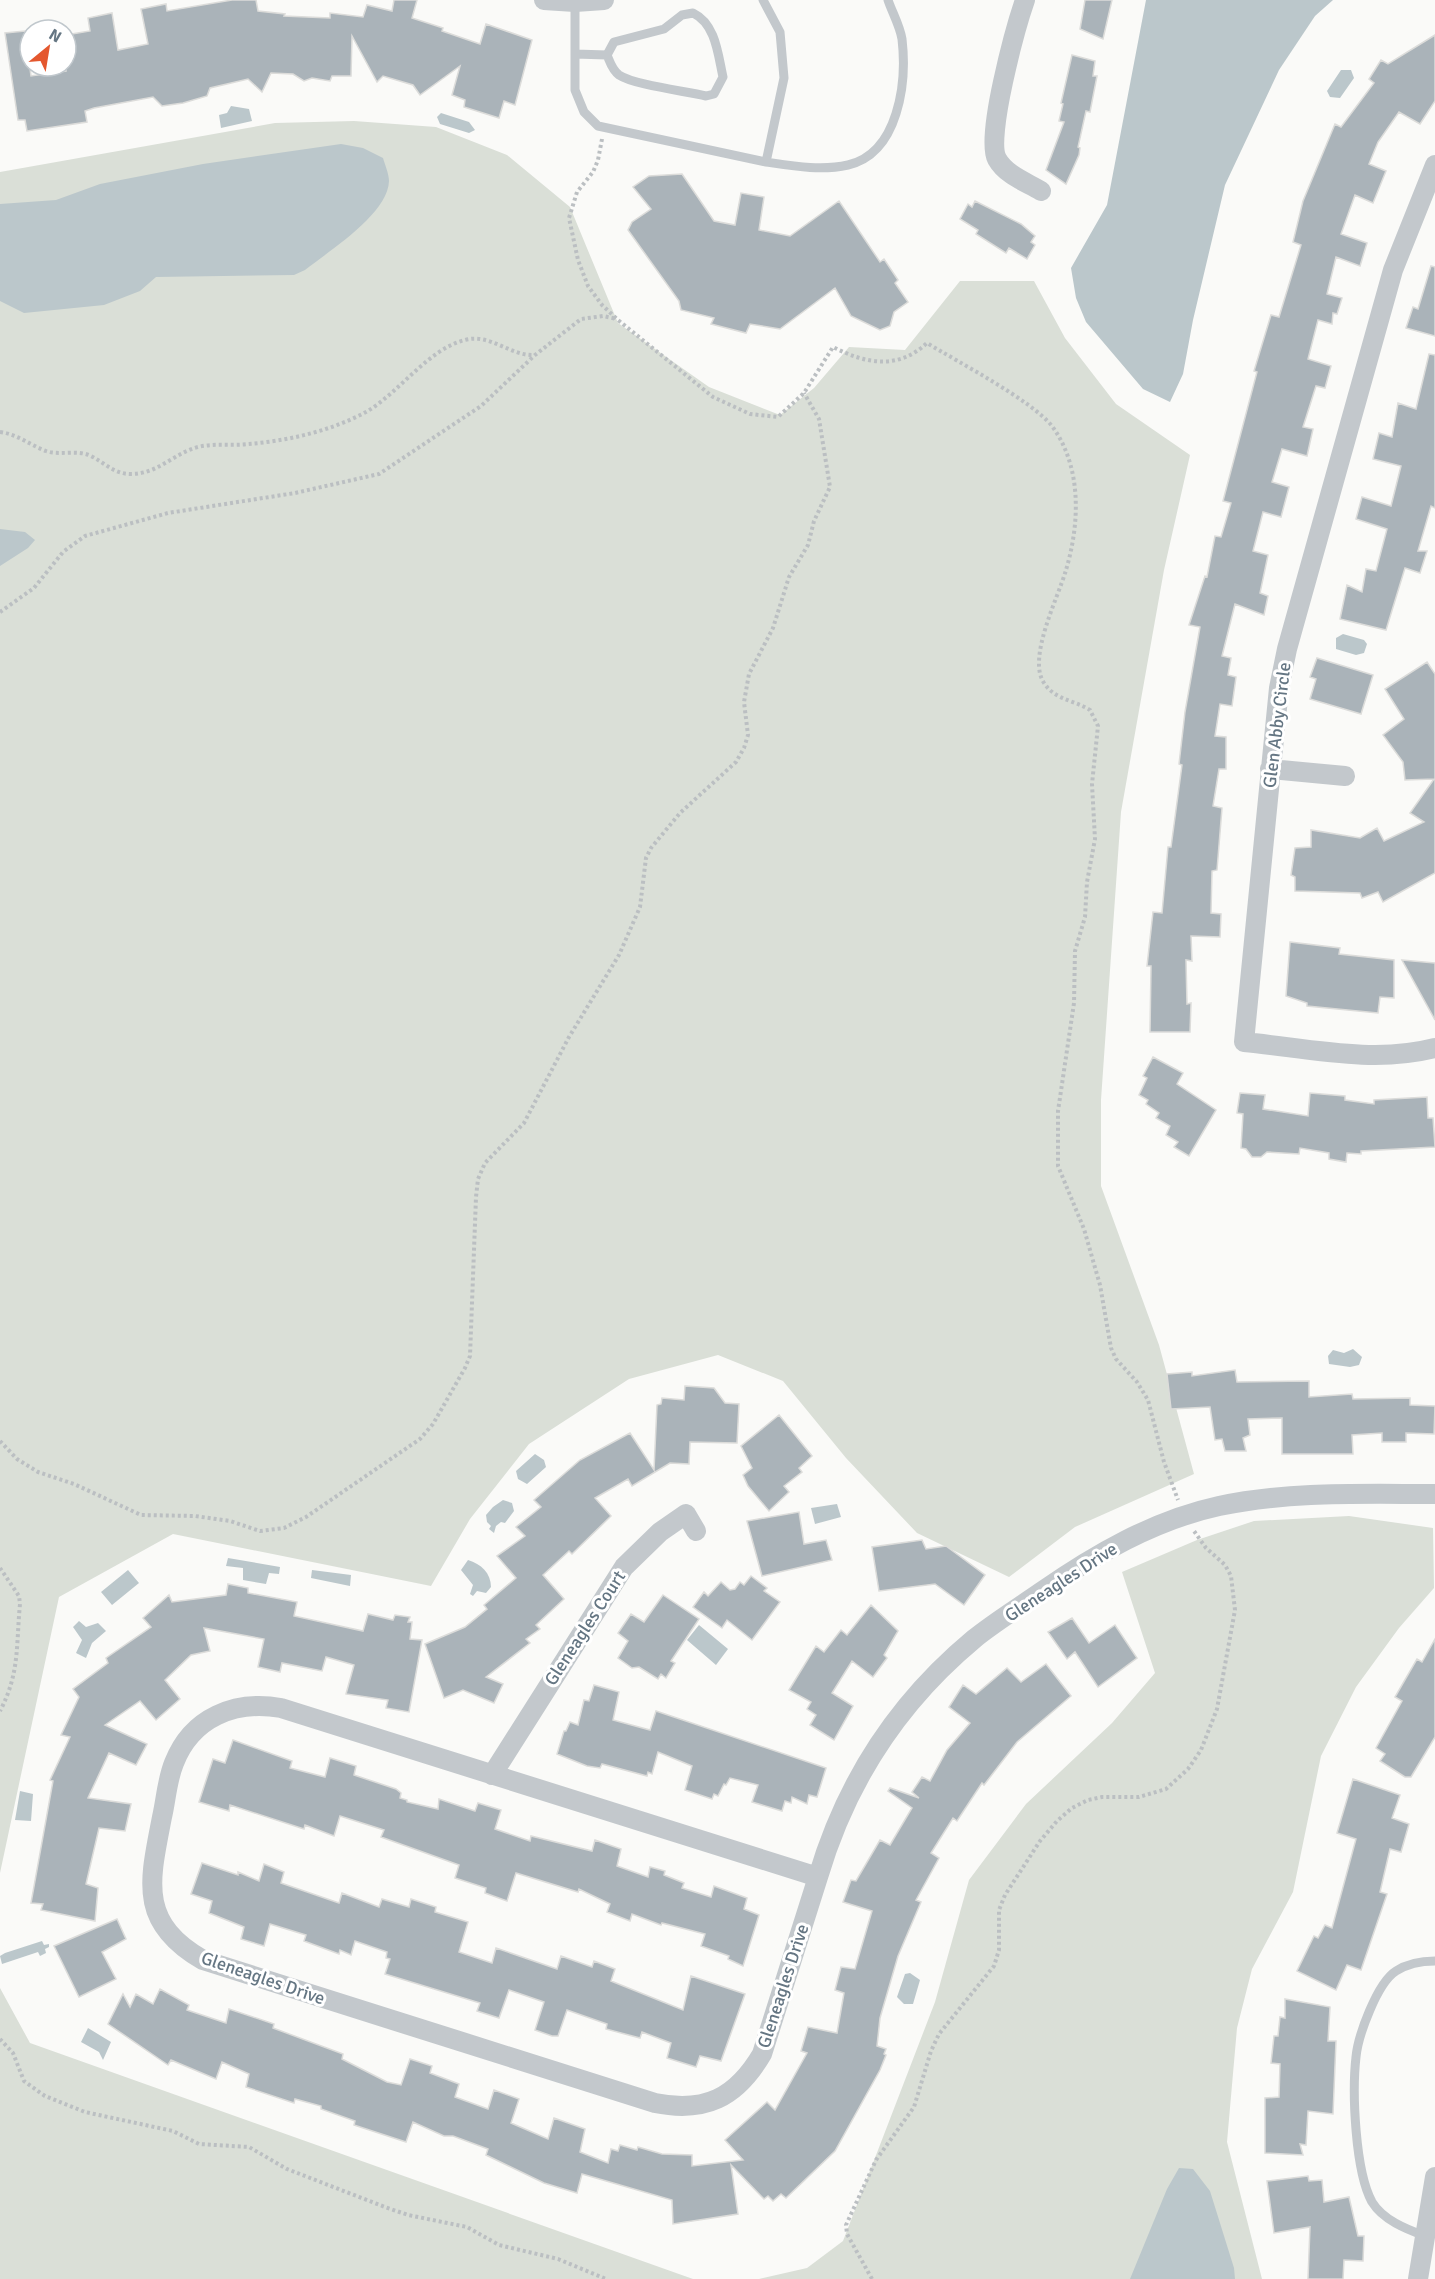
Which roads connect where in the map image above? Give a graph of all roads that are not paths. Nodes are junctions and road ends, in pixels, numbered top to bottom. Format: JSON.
{"nodes":[{"id":1,"x":544,"y":0,"type":"edge"},
{"id":2,"x":604,"y":0,"type":"edge"},
{"id":3,"x":763,"y":0,"type":"edge"},
{"id":4,"x":888,"y":0,"type":"edge"},
{"id":5,"x":1025,"y":0,"type":"edge"},
{"id":6,"x":575,"y":2,"type":"junction"},
{"id":7,"x":575,"y":54,"type":"junction"},
{"id":8,"x":607,"y":55,"type":"junction"},
{"id":9,"x":766,"y":162,"type":"junction"},
{"id":10,"x":1435,"y":165,"type":"edge"},
{"id":11,"x":1041,"y":191,"type":"dead end"},
{"id":12,"x":1270,"y":769,"type":"junction"},
{"id":13,"x":1345,"y":776,"type":"dead end"},
{"id":14,"x":1435,"y":1048,"type":"edge"},
{"id":15,"x":1435,"y":1494,"type":"edge"},
{"id":16,"x":696,"y":1531,"type":"dead end"},
{"id":17,"x":492,"y":1775,"type":"junction"},
{"id":18,"x":818,"y":1877,"type":"junction"},
{"id":19,"x":1435,"y":1961,"type":"edge"},
{"id":20,"x":1435,"y":2178,"type":"edge"},
{"id":21,"x":1427,"y":2237,"type":"junction"},
{"id":22,"x":1418,"y":2279,"type":"edge"}],
"edges":[{"from":1,"to":6,"type":"street"},
{"from":2,"to":6,"type":"street"},
{"from":3,"to":9,"type":"lane"},
{"from":4,"to":9,"type":"lane"},
{"from":5,"to":11,"type":"street"},
{"from":6,"to":7,"type":"lane"},
{"from":7,"to":8,"type":"lane"},
{"from":7,"to":9,"type":"lane"},
{"from":8,"to":8,"type":"lane"},
{"from":10,"to":12,"type":"street","name":"Glen Abby Circle"},
{"from":12,"to":13,"type":"street"},
{"from":12,"to":14,"type":"street","name":"Glen Abby Circle"},
{"from":15,"to":18,"type":"street","name":"Gleneagles Drive"},
{"from":16,"to":17,"type":"street","name":"Gleneagles Court"},
{"from":17,"to":18,"type":"street","name":"Gleneagles Drive"},
{"from":17,"to":18,"type":"street","name":"Gleneagles Drive"},
{"from":19,"to":21,"type":"lane"},
{"from":20,"to":21,"type":"street"},
{"from":21,"to":22,"type":"street"}]}
